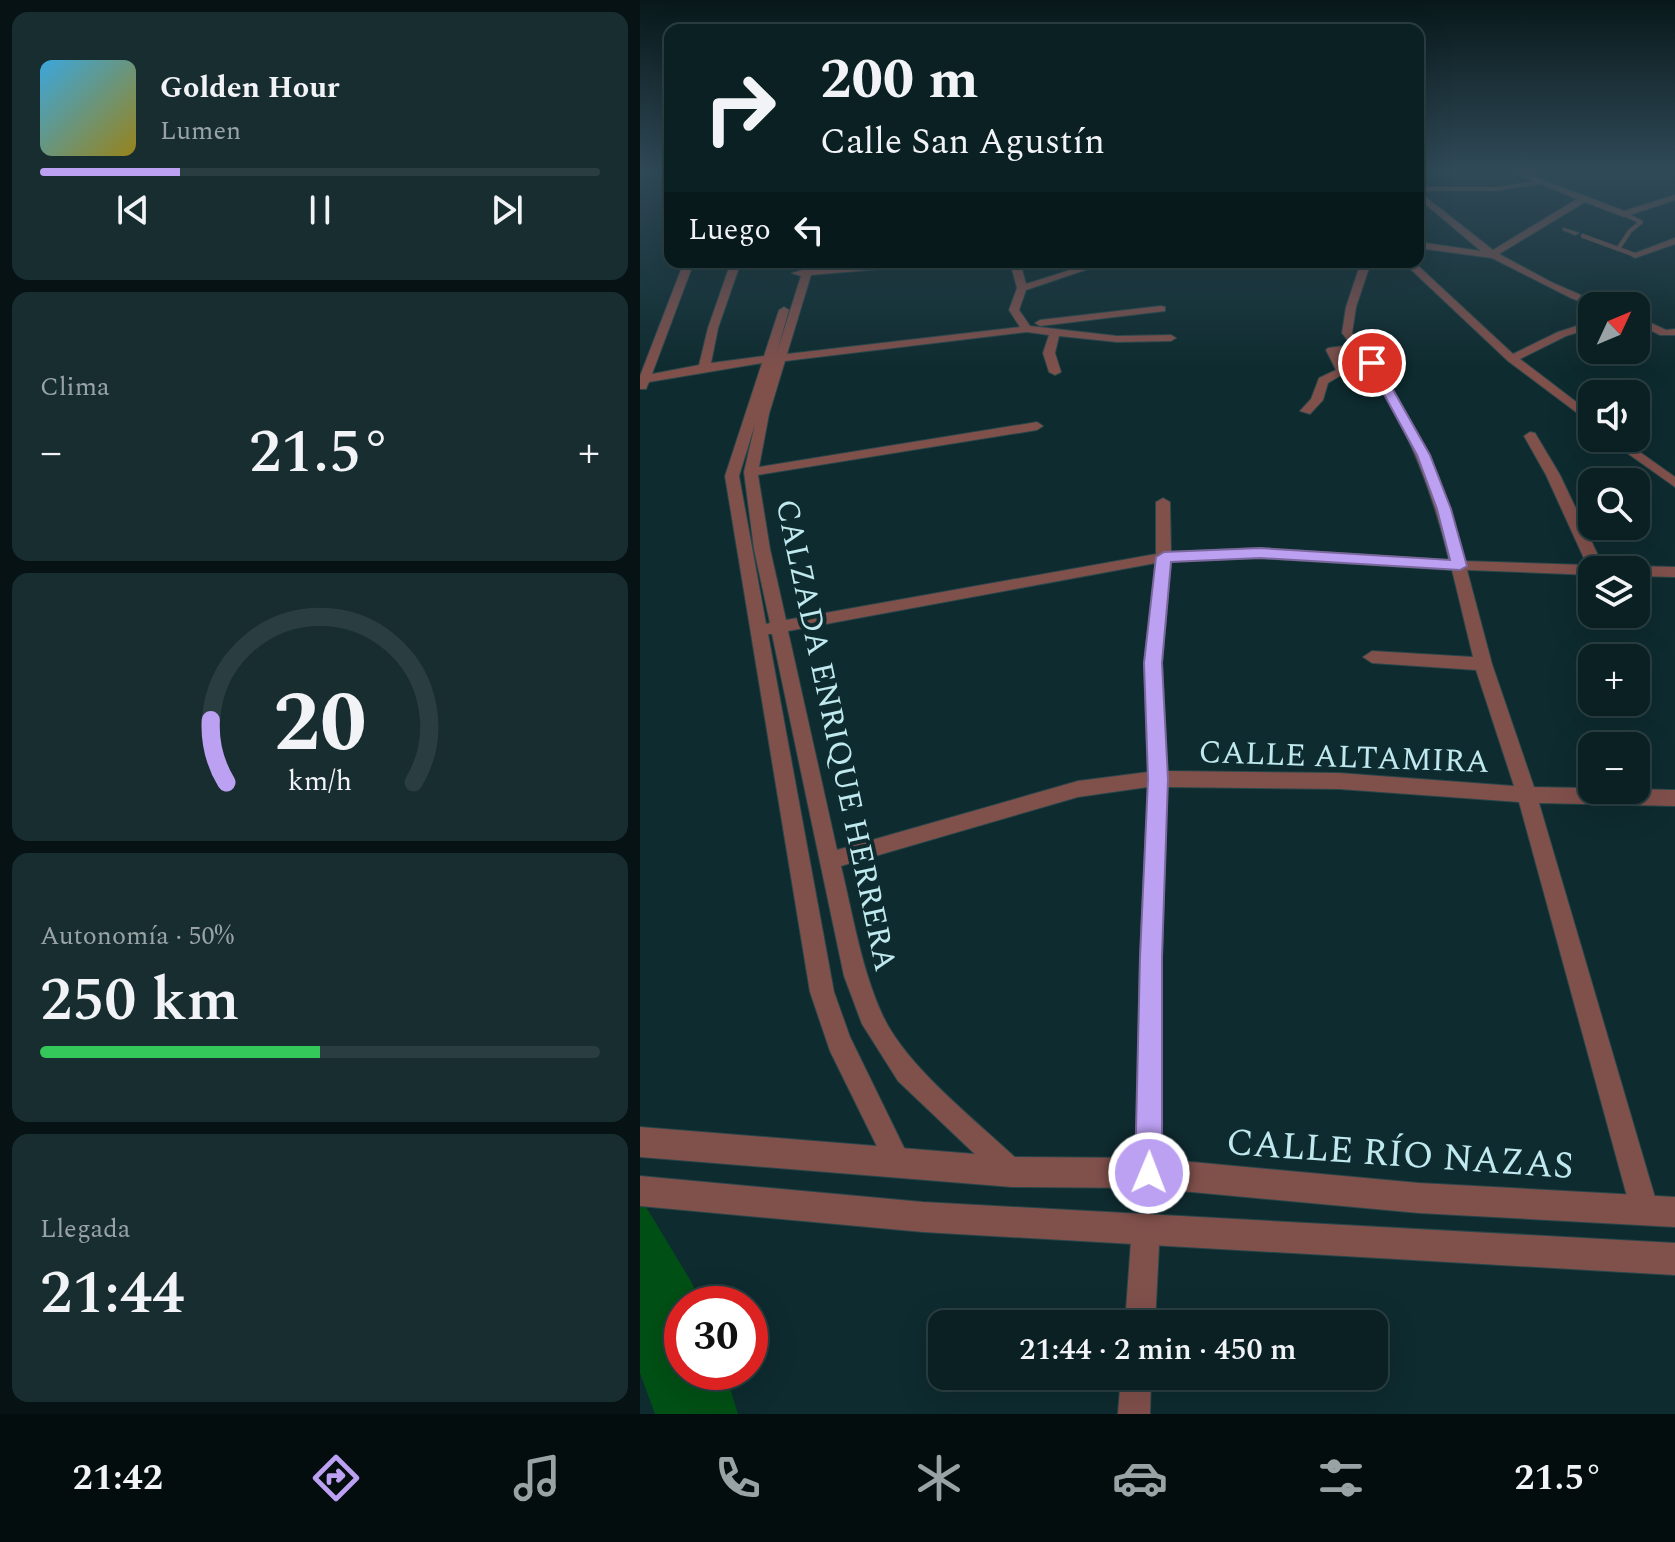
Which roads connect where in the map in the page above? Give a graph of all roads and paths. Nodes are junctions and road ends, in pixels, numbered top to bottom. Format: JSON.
{"nodes":[{"id":1,"x":1467,"y":237,"type":"edge"},
{"id":2,"x":1523,"y":237,"type":"edge"},
{"id":3,"x":1587,"y":237,"type":"edge"},
{"id":4,"x":1626,"y":237,"type":"edge"},
{"id":5,"x":1675,"y":241,"type":"edge"},
{"id":6,"x":1424,"y":246,"type":"edge"},
{"id":7,"x":1618,"y":249,"type":"junction"},
{"id":8,"x":1491,"y":255,"type":"junction"},
{"id":9,"x":1635,"y":255,"type":"joint"},
{"id":10,"x":687,"y":268,"type":"edge"},
{"id":11,"x":734,"y":268,"type":"edge"},
{"id":12,"x":804,"y":268,"type":"edge"},
{"id":13,"x":1017,"y":268,"type":"edge"},
{"id":14,"x":1086,"y":268,"type":"dead end"},
{"id":15,"x":1365,"y":268,"type":"edge"},
{"id":16,"x":1414,"y":268,"type":"edge"},
{"id":17,"x":1022,"y":288,"type":"junction"},
{"id":18,"x":1578,"y":298,"type":"edge"},
{"id":19,"x":1161,"y":309,"type":"dead end"},
{"id":20,"x":1650,"y":324,"type":"edge"},
{"id":21,"x":1025,"y":327,"type":"junction"},
{"id":22,"x":1578,"y":329,"type":"edge"},
{"id":23,"x":1055,"y":332,"type":"junction"},
{"id":24,"x":1670,"y":332,"type":"edge"},
{"id":25,"x":1171,"y":338,"type":"dead end"},
{"id":26,"x":1675,"y":340,"type":"edge"},
{"id":27,"x":1360,"y":348,"type":"junction"},
{"id":28,"x":775,"y":358,"type":"junction"},
{"id":29,"x":1512,"y":359,"type":"junction"},
{"id":30,"x":704,"y":370,"type":"junction"},
{"id":31,"x":1055,"y":372,"type":"dead end"},
{"id":32,"x":643,"y":384,"type":"edge"},
{"id":33,"x":1310,"y":407,"type":"dead end"},
{"id":34,"x":1578,"y":409,"type":"edge"},
{"id":35,"x":1037,"y":426,"type":"dead end"},
{"id":36,"x":1530,"y":436,"type":"dead end"},
{"id":37,"x":1632,"y":452,"type":"edge"},
{"id":38,"x":751,"y":472,"type":"junction"},
{"id":39,"x":1675,"y":483,"type":"edge"},
{"id":40,"x":1163,"y":502,"type":"dead end"},
{"id":41,"x":1589,"y":556,"type":"edge"},
{"id":42,"x":1164,"y":557,"type":"junction"},
{"id":43,"x":1460,"y":566,"type":"junction"},
{"id":44,"x":1578,"y":569,"type":"edge"},
{"id":45,"x":1650,"y":571,"type":"edge"},
{"id":46,"x":1675,"y":572,"type":"edge"},
{"id":47,"x":779,"y":627,"type":"junction"},
{"id":48,"x":758,"y":631,"type":"junction"},
{"id":49,"x":1372,"y":657,"type":"dead end"},
{"id":50,"x":1483,"y":664,"type":"junction"},
{"id":51,"x":1158,"y":779,"type":"junction"},
{"id":52,"x":1527,"y":795,"type":"junction"},
{"id":53,"x":1675,"y":798,"type":"edge"},
{"id":54,"x":829,"y":861,"type":"junction"},
{"id":55,"x":640,"y":1142,"type":"edge"},
{"id":56,"x":898,"y":1162,"type":"junction"},
{"id":57,"x":1012,"y":1172,"type":"junction"},
{"id":58,"x":1149,"y":1173,"type":"junction"},
{"id":59,"x":640,"y":1191,"type":"edge"},
{"id":60,"x":1660,"y":1211,"type":"edge"},
{"id":61,"x":1146,"y":1227,"type":"junction"},
{"id":62,"x":1672,"y":1266,"type":"edge"},
{"id":63,"x":1141,"y":1310,"type":"edge"},
{"id":64,"x":1135,"y":1390,"type":"edge"},
{"id":65,"x":1134,"y":1414,"type":"edge"}],
"edges":[{"from":1,"to":8,"type":"street"},
{"from":2,"to":8,"type":"street"},
{"from":3,"to":7,"type":"lane"},
{"from":4,"to":7,"type":"lane"},
{"from":5,"to":9,"type":"street"},
{"from":6,"to":8,"type":"street"},
{"from":7,"to":9,"type":"lane"},
{"from":8,"to":18,"type":"street"},
{"from":10,"to":32,"type":"street"},
{"from":11,"to":30,"type":"street"},
{"from":12,"to":28,"type":"street","name":"CALZADA ENRIQUE HERRERA"},
{"from":13,"to":17,"type":"street"},
{"from":14,"to":17,"type":"street"},
{"from":15,"to":27,"type":"street"},
{"from":16,"to":29,"type":"street"},
{"from":17,"to":21,"type":"street"},
{"from":19,"to":21,"type":"street"},
{"from":20,"to":24,"type":"street"},
{"from":21,"to":23,"type":"street"},
{"from":21,"to":28,"type":"street"},
{"from":22,"to":29,"type":"street"},
{"from":23,"to":25,"type":"street"},
{"from":23,"to":31,"type":"street"},
{"from":24,"to":26,"type":"street"},
{"from":27,"to":33,"type":"street"},
{"from":27,"to":43,"type":"street"},
{"from":28,"to":30,"type":"street"},
{"from":28,"to":38,"type":"street","name":"CALZADA ENRIQUE HERRERA"},
{"from":28,"to":48,"type":"street","name":"CALZADA ENRIQUE HERRERA"},
{"from":29,"to":34,"type":"street"},
{"from":30,"to":32,"type":"street"},
{"from":35,"to":38,"type":"street"},
{"from":36,"to":41,"type":"street"},
{"from":37,"to":39,"type":"street"},
{"from":38,"to":47,"type":"street","name":"CALZADA ENRIQUE HERRERA"},
{"from":40,"to":42,"type":"street"},
{"from":42,"to":43,"type":"street"},
{"from":42,"to":47,"type":"street"},
{"from":42,"to":51,"type":"street"},
{"from":43,"to":44,"type":"street"},
{"from":43,"to":50,"type":"street"},
{"from":45,"to":46,"type":"street"},
{"from":47,"to":48,"type":"street"},
{"from":47,"to":54,"type":"street","name":"CALZADA ENRIQUE HERRERA"},
{"from":48,"to":56,"type":"street","name":"CALZADA ENRIQUE HERRERA"},
{"from":49,"to":50,"type":"street"},
{"from":50,"to":52,"type":"street"},
{"from":51,"to":52,"type":"street","name":"CALLE ALTAMIRA"},
{"from":51,"to":54,"type":"street","name":"CALLE ALTAMIRA"},
{"from":51,"to":58,"type":"street"},
{"from":52,"to":53,"type":"street","name":"CALLE ALTAMIRA"},
{"from":52,"to":60,"type":"street"},
{"from":54,"to":57,"type":"street","name":"CALZADA ENRIQUE HERRERA"},
{"from":55,"to":56,"type":"street","name":"CALLE RÍO NAZAS"},
{"from":56,"to":57,"type":"street","name":"CALLE RÍO NAZAS"},
{"from":57,"to":58,"type":"street","name":"CALLE RÍO NAZAS"},
{"from":58,"to":60,"type":"street","name":"CALLE RÍO NAZAS"},
{"from":59,"to":61,"type":"street"},
{"from":61,"to":62,"type":"street"},
{"from":61,"to":63,"type":"street"},
{"from":64,"to":65,"type":"street"}]}
